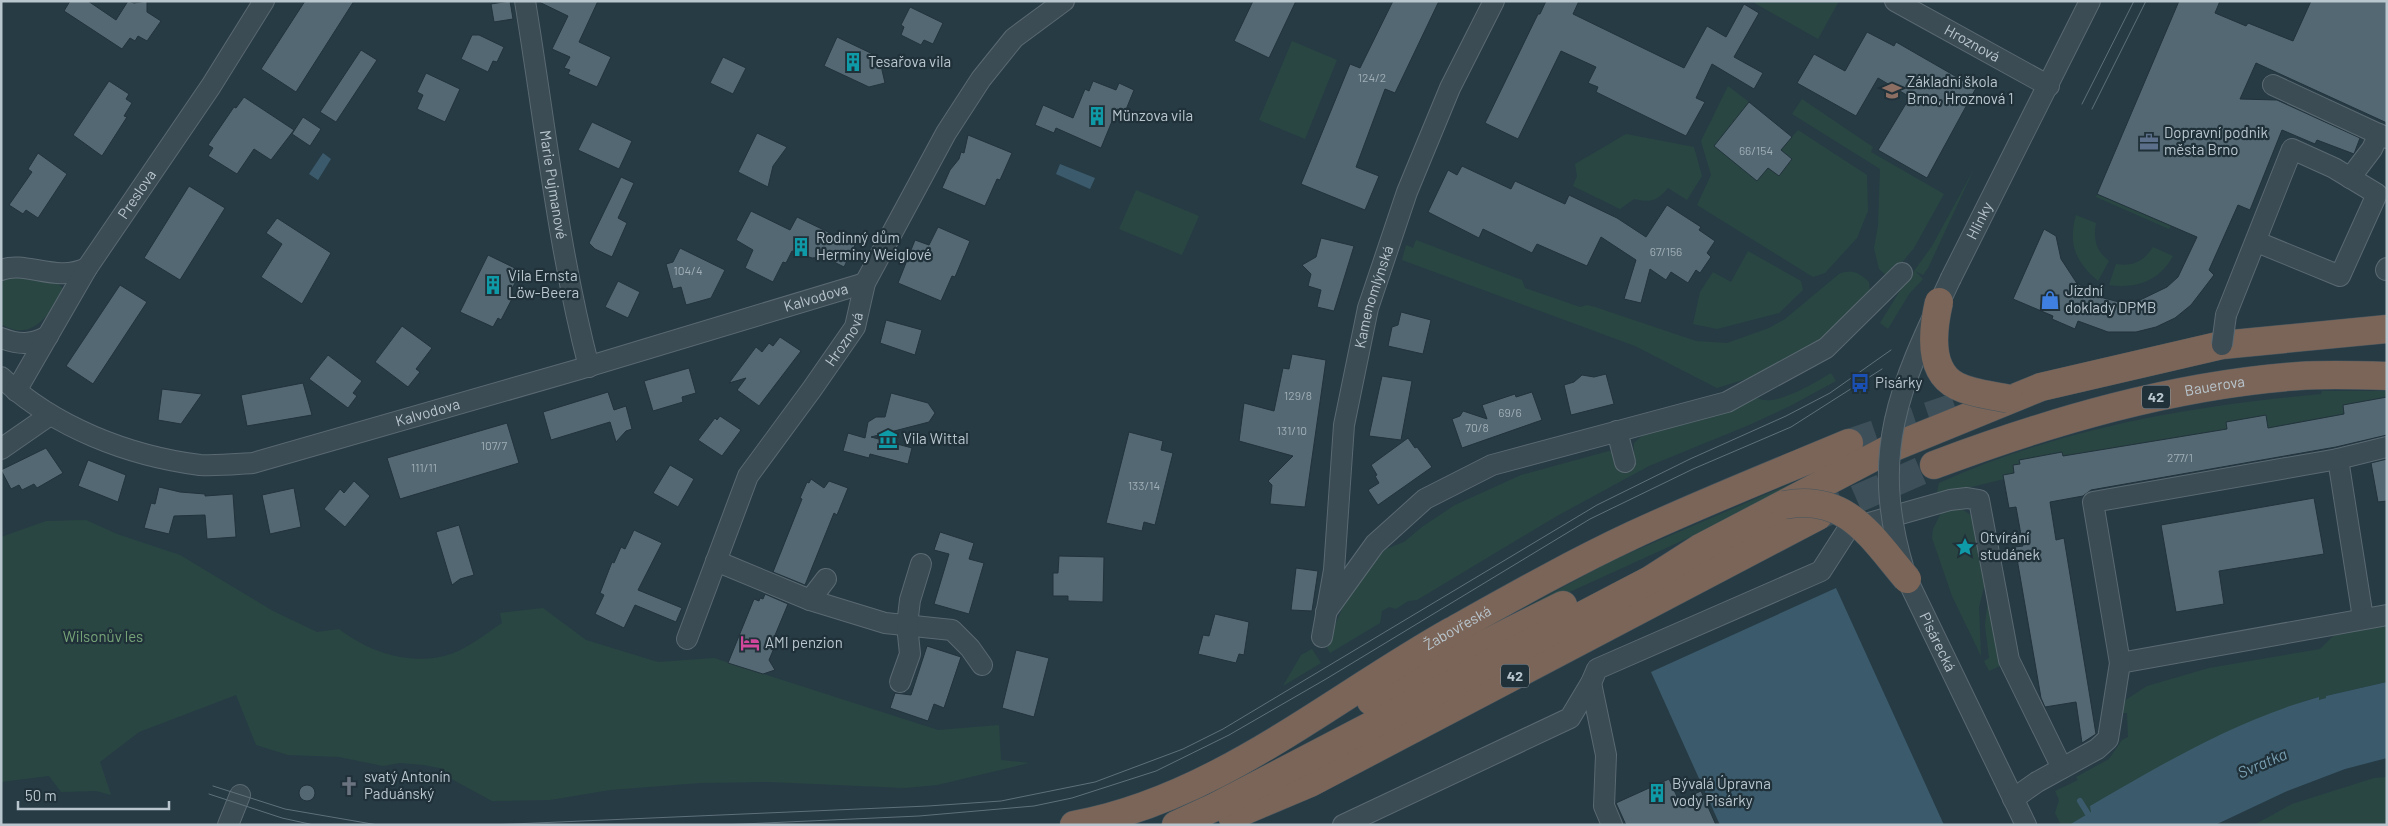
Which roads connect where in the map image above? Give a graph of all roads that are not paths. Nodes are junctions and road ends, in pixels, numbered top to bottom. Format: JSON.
{"nodes":[{"id":1,"x":264,"y":1,"type":"edge"},
{"id":2,"x":526,"y":1,"type":"edge"},
{"id":3,"x":1064,"y":1,"type":"edge"},
{"id":4,"x":1494,"y":1,"type":"edge"},
{"id":5,"x":1895,"y":1,"type":"edge"},
{"id":6,"x":2090,"y":1,"type":"edge"},
{"id":7,"x":2273,"y":85,"type":"dead end"},
{"id":8,"x":2049,"y":86,"type":"junction"},
{"id":9,"x":2383,"y":136,"type":"edge"},
{"id":10,"x":2350,"y":178,"type":"junction"},
{"id":11,"x":2256,"y":242,"type":"junction"},
{"id":12,"x":87,"y":268,"type":"junction"},
{"id":13,"x":1,"y":270,"type":"edge"},
{"id":14,"x":1902,"y":273,"type":"dead end"},
{"id":15,"x":865,"y":283,"type":"junction"},
{"id":16,"x":1939,"y":302,"type":"junction"},
{"id":17,"x":2387,"y":329,"type":"edge"},
{"id":18,"x":48,"y":336,"type":"junction"},
{"id":19,"x":1,"y":338,"type":"edge"},
{"id":20,"x":2222,"y":344,"type":"junction"},
{"id":21,"x":2387,"y":348,"type":"edge"},
{"id":22,"x":2176,"y":355,"type":"junction"},
{"id":23,"x":589,"y":367,"type":"junction"},
{"id":24,"x":2387,"y":376,"type":"edge"},
{"id":25,"x":1,"y":377,"type":"edge"},
{"id":26,"x":16,"y":391,"type":"junction"},
{"id":27,"x":2009,"y":399,"type":"junction"},
{"id":28,"x":50,"y":415,"type":"junction"},
{"id":29,"x":1617,"y":431,"type":"junction"},
{"id":30,"x":1850,"y":443,"type":"tunnel mouth"},
{"id":31,"x":2387,"y":447,"type":"edge"},
{"id":32,"x":1,"y":449,"type":"edge"},
{"id":33,"x":1889,"y":449,"type":"junction"},
{"id":34,"x":2338,"y":459,"type":"junction"},
{"id":35,"x":1625,"y":462,"type":"dead end"},
{"id":36,"x":1934,"y":465,"type":"tunnel mouth"},
{"id":37,"x":1784,"y":505,"type":"junction"},
{"id":38,"x":1818,"y":516,"type":"tunnel mouth"},
{"id":39,"x":1700,"y":548,"type":"junction"},
{"id":40,"x":716,"y":561,"type":"junction"},
{"id":41,"x":920,"y":564,"type":"dead end"},
{"id":42,"x":826,"y":579,"type":"dead end"},
{"id":43,"x":1907,"y":579,"type":"junction"},
{"id":44,"x":810,"y":600,"type":"junction"},
{"id":45,"x":1326,"y":612,"type":"junction"},
{"id":46,"x":2387,"y":614,"type":"edge"},
{"id":47,"x":2362,"y":618,"type":"junction"},
{"id":48,"x":907,"y":626,"type":"junction"},
{"id":49,"x":1322,"y":637,"type":"dead end"},
{"id":50,"x":687,"y":639,"type":"dead end"},
{"id":51,"x":2120,"y":663,"type":"junction"},
{"id":52,"x":982,"y":665,"type":"dead end"},
{"id":53,"x":900,"y":682,"type":"dead end"},
{"id":54,"x":1592,"y":683,"type":"junction"},
{"id":55,"x":1252,"y":755,"type":"junction"},
{"id":56,"x":2062,"y":768,"type":"junction"},
{"id":57,"x":240,"y":795,"type":"dead end"},
{"id":58,"x":2013,"y":799,"type":"junction"},
{"id":59,"x":228,"y":825,"type":"edge"},
{"id":60,"x":1074,"y":825,"type":"edge"},
{"id":61,"x":1176,"y":825,"type":"edge"},
{"id":62,"x":1207,"y":825,"type":"edge"},
{"id":63,"x":1343,"y":825,"type":"edge"},
{"id":64,"x":1612,"y":825,"type":"edge"},
{"id":65,"x":2026,"y":825,"type":"edge"}],
"edges":[{"from":1,"to":12,"type":"street","name":"Preslova"},
{"from":2,"to":23,"type":"street","name":"Marie Pujmanové"},
{"from":3,"to":15,"type":"street","name":"Hroznová"},
{"from":4,"to":45,"type":"street","name":"Kamenomlýnská"},
{"from":5,"to":8,"type":"street","name":"Hroznová"},
{"from":6,"to":8,"type":"street","name":"Hlinky"},
{"from":7,"to":9,"type":"street"},
{"from":8,"to":16,"type":"street","name":"Hlinky","bridge":true},
{"from":9,"to":10,"type":"street"},
{"from":10,"to":11,"type":"street"},
{"from":10,"to":11,"type":"street"},
{"from":11,"to":20,"type":"street","bridge":true},
{"from":12,"to":13,"type":"street"},
{"from":12,"to":18,"type":"street","name":"Preslova"},
{"from":14,"to":29,"type":"street"},
{"from":15,"to":23,"type":"street","name":"Kalvodova"},
{"from":15,"to":40,"type":"street","name":"Hroznová"},
{"from":16,"to":27,"type":"highway","bridge":true},
{"from":16,"to":33,"type":"street","name":"Hlinky","bridge":true},
{"from":17,"to":20,"type":"highway"},
{"from":18,"to":19,"type":"street"},
{"from":18,"to":26,"type":"street","name":"Preslova"},
{"from":20,"to":22,"type":"highway"},
{"from":21,"to":22,"type":"highway"},
{"from":22,"to":27,"type":"highway"},
{"from":23,"to":28,"type":"street","name":"Kalvodova"},
{"from":24,"to":36,"type":"highway","name":"Bauerova","number":"42"},
{"from":25,"to":26,"type":"street","name":"Kalvodova"},
{"from":26,"to":28,"type":"street","name":"Kalvodova"},
{"from":27,"to":33,"type":"highway","bridge":true},
{"from":28,"to":32,"type":"street"},
{"from":29,"to":35,"type":"street"},
{"from":29,"to":45,"type":"street"},
{"from":30,"to":55,"type":"highway","name":"Žabovřeská","number":"42"},
{"from":31,"to":34,"type":"street"},
{"from":33,"to":37,"type":"highway","number":"42"},
{"from":33,"to":43,"type":"street","name":"Pisárecká","bridge":true},
{"from":34,"to":47,"type":"street"},
{"from":34,"to":51,"type":"street"},
{"from":37,"to":39,"type":"highway","number":"42"},
{"from":37,"to":43,"type":"highway","bridge":true},
{"from":38,"to":62,"type":"highway","number":"42"},
{"from":39,"to":55,"type":"highway","number":"42"},
{"from":39,"to":61,"type":"highway","number":"42"},
{"from":40,"to":44,"type":"street"},
{"from":40,"to":50,"type":"street","name":"Hroznová"},
{"from":41,"to":48,"type":"street"},
{"from":42,"to":44,"type":"street"},
{"from":43,"to":58,"type":"street","name":"Pisárecká"},
{"from":44,"to":48,"type":"street"},
{"from":45,"to":49,"type":"street"},
{"from":46,"to":47,"type":"street"},
{"from":47,"to":51,"type":"street"},
{"from":48,"to":52,"type":"street"},
{"from":48,"to":53,"type":"street"},
{"from":51,"to":56,"type":"street"},
{"from":54,"to":56,"type":"street"},
{"from":54,"to":63,"type":"street"},
{"from":54,"to":64,"type":"street"},
{"from":55,"to":60,"type":"highway","name":"Žabovřeská","number":"42"},
{"from":56,"to":58,"type":"street"},
{"from":57,"to":59,"type":"street"},
{"from":58,"to":65,"type":"street","name":"Pisárecká"}]}
